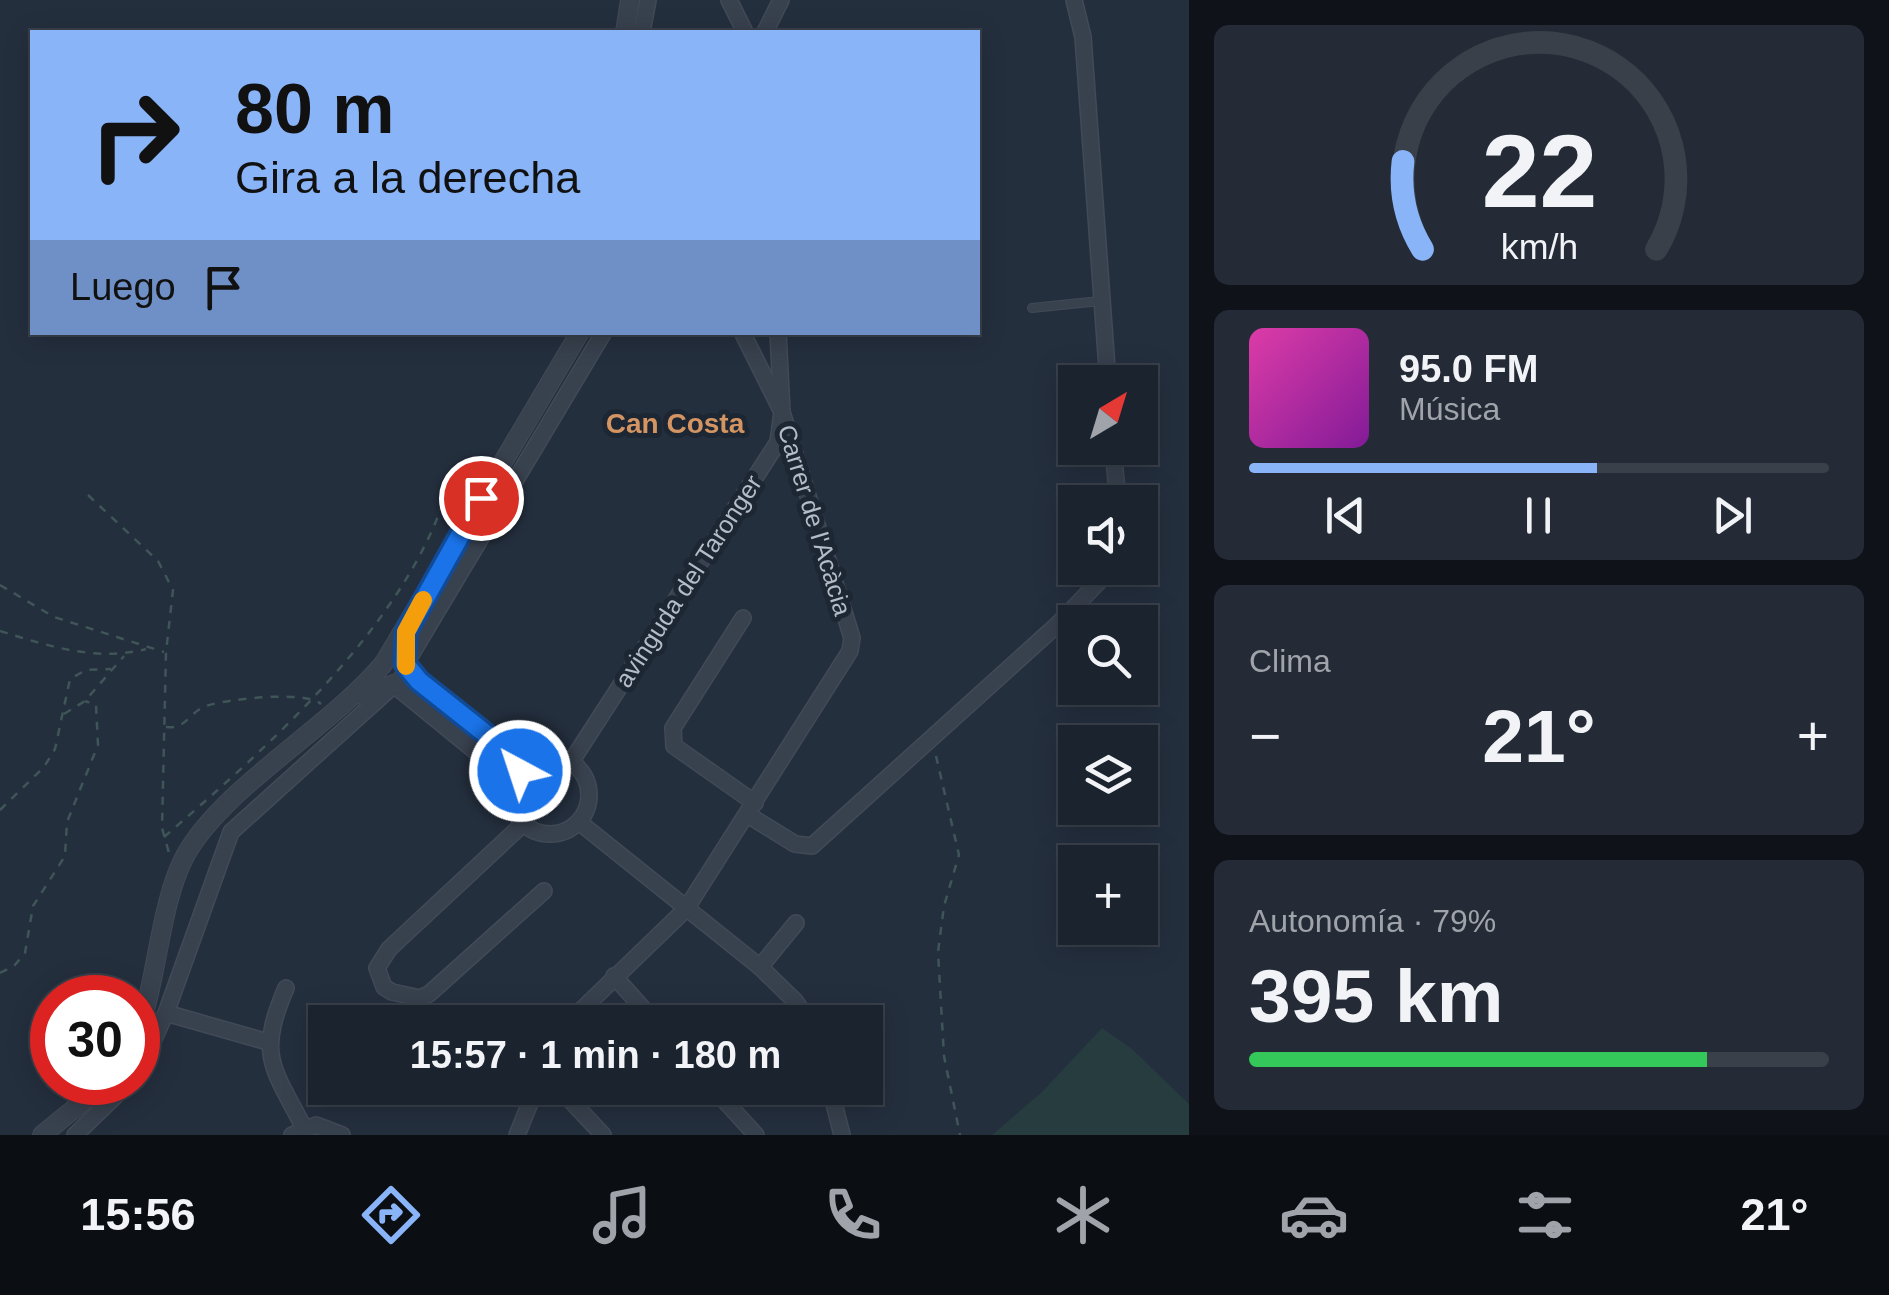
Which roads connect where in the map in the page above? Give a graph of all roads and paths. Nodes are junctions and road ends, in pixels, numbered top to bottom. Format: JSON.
{"nodes":[{"id":1,"x":630,"y":0,"type":"edge"},
{"id":2,"x":648,"y":0,"type":"edge"},
{"id":3,"x":729,"y":0,"type":"edge"},
{"id":4,"x":1074,"y":0,"type":"edge"},
{"id":5,"x":779,"y":1,"type":"edge"},
{"id":6,"x":625,"y":30,"type":"edge"},
{"id":7,"x":642,"y":30,"type":"edge"},
{"id":8,"x":744,"y":30,"type":"edge"},
{"id":9,"x":765,"y":30,"type":"edge"},
{"id":10,"x":1100,"y":300,"type":"junction"},
{"id":11,"x":1032,"y":308,"type":"dead end"},
{"id":12,"x":578,"y":335,"type":"edge"},
{"id":13,"x":602,"y":335,"type":"edge"},
{"id":14,"x":744,"y":335,"type":"edge"},
{"id":15,"x":778,"y":335,"type":"edge"},
{"id":16,"x":1106,"y":365,"type":"edge"},
{"id":17,"x":782,"y":412,"type":"junction"},
{"id":18,"x":88,"y":495,"type":"dead end"},
{"id":19,"x":481,"y":498,"type":"junction"},
{"id":20,"x":0,"y":585,"type":"edge"},
{"id":21,"x":1094,"y":585,"type":"edge"},
{"id":22,"x":743,"y":618,"type":"dead end"},
{"id":23,"x":0,"y":631,"type":"edge"},
{"id":24,"x":406,"y":632,"type":"junction"},
{"id":25,"x":148,"y":649,"type":"junction"},
{"id":26,"x":166,"y":652,"type":"junction"},
{"id":27,"x":125,"y":655,"type":"junction"},
{"id":28,"x":384,"y":664,"type":"junction"},
{"id":29,"x":111,"y":668,"type":"junction"},
{"id":30,"x":406,"y":668,"type":"junction"},
{"id":31,"x":394,"y":685,"type":"junction"},
{"id":32,"x":313,"y":698,"type":"junction"},
{"id":33,"x":353,"y":699,"type":"junction"},
{"id":34,"x":85,"y":700,"type":"junction"},
{"id":35,"x":64,"y":714,"type":"junction"},
{"id":36,"x":330,"y":718,"type":"junction"},
{"id":37,"x":165,"y":726,"type":"junction"},
{"id":38,"x":929,"y":741,"type":"junction"},
{"id":39,"x":571,"y":762,"type":"junction"},
{"id":40,"x":525,"y":765,"type":"junction"},
{"id":41,"x":514,"y":782,"type":"junction"},
{"id":42,"x":752,"y":809,"type":"junction"},
{"id":43,"x":0,"y":810,"type":"edge"},
{"id":44,"x":578,"y":822,"type":"junction"},
{"id":45,"x":523,"y":824,"type":"junction"},
{"id":46,"x":164,"y":836,"type":"junction"},
{"id":47,"x":177,"y":875,"type":"junction"},
{"id":48,"x":544,"y":891,"type":"dead end"},
{"id":49,"x":686,"y":908,"type":"junction"},
{"id":50,"x":796,"y":923,"type":"dead end"},
{"id":51,"x":760,"y":967,"type":"junction"},
{"id":52,"x":0,"y":973,"type":"edge"},
{"id":53,"x":154,"y":975,"type":"edge"},
{"id":54,"x":614,"y":976,"type":"junction"},
{"id":55,"x":286,"y":988,"type":"dead end"},
{"id":56,"x":586,"y":1005,"type":"edge"},
{"id":57,"x":640,"y":1005,"type":"edge"},
{"id":58,"x":798,"y":1005,"type":"edge"},
{"id":59,"x":166,"y":1014,"type":"junction"},
{"id":60,"x":160,"y":1026,"type":"edge"},
{"id":61,"x":268,"y":1042,"type":"junction"},
{"id":62,"x":79,"y":1105,"type":"edge"},
{"id":63,"x":107,"y":1105,"type":"edge"},
{"id":64,"x":529,"y":1105,"type":"edge"},
{"id":65,"x":575,"y":1105,"type":"edge"},
{"id":66,"x":729,"y":1105,"type":"edge"},
{"id":67,"x":834,"y":1105,"type":"edge"},
{"id":68,"x":80,"y":1131,"type":"edge"},
{"id":69,"x":298,"y":1131,"type":"edge"},
{"id":70,"x":42,"y":1135,"type":"edge"},
{"id":71,"x":342,"y":1135,"type":"edge"},
{"id":72,"x":517,"y":1135,"type":"edge"},
{"id":73,"x":603,"y":1135,"type":"edge"},
{"id":74,"x":756,"y":1135,"type":"edge"},
{"id":75,"x":842,"y":1135,"type":"edge"},
{"id":76,"x":960,"y":1135,"type":"edge"}],
"edges":[{"from":1,"to":6,"type":"street"},
{"from":2,"to":7,"type":"street"},
{"from":3,"to":8,"type":"street"},
{"from":4,"to":10,"type":"street"},
{"from":5,"to":9,"type":"street"},
{"from":10,"to":11,"type":"lane"},
{"from":10,"to":16,"type":"street"},
{"from":12,"to":19,"type":"street"},
{"from":13,"to":30,"type":"street"},
{"from":14,"to":17,"type":"street","name":"Carrer de l'Acàcia"},
{"from":15,"to":17,"type":"street","name":"avinguda del Taronger"},
{"from":17,"to":39,"type":"street","name":"avinguda del Taronger"},
{"from":17,"to":42,"type":"street","name":"Carrer de l'Acàcia"},
{"from":18,"to":26,"type":"path"},
{"from":19,"to":24,"type":"street"},
{"from":19,"to":32,"type":"path"},
{"from":20,"to":25,"type":"path"},
{"from":21,"to":38,"type":"street"},
{"from":22,"to":42,"type":"street"},
{"from":23,"to":27,"type":"path"},
{"from":24,"to":28,"type":"street"},
{"from":24,"to":30,"type":"street"},
{"from":25,"to":26,"type":"path"},
{"from":25,"to":27,"type":"path"},
{"from":26,"to":37,"type":"path"},
{"from":27,"to":29,"type":"path"},
{"from":28,"to":30,"type":"street"},
{"from":28,"to":31,"type":"street"},
{"from":28,"to":33,"type":"street"},
{"from":29,"to":34,"type":"path"},
{"from":29,"to":35,"type":"path"},
{"from":30,"to":31,"type":"street"},
{"from":30,"to":40,"type":"street"},
{"from":31,"to":33,"type":"street"},
{"from":31,"to":41,"type":"street"},
{"from":31,"to":59,"type":"street"},
{"from":32,"to":36,"type":"path"},
{"from":32,"to":37,"type":"path"},
{"from":32,"to":46,"type":"path"},
{"from":33,"to":36,"type":"street"},
{"from":34,"to":35,"type":"path"},
{"from":34,"to":52,"type":"path"},
{"from":35,"to":43,"type":"path"},
{"from":36,"to":47,"type":"street"},
{"from":37,"to":46,"type":"path"},
{"from":38,"to":42,"type":"street"},
{"from":38,"to":76,"type":"path"},
{"from":39,"to":40,"type":"street"},
{"from":39,"to":44,"type":"street"},
{"from":40,"to":41,"type":"street"},
{"from":41,"to":45,"type":"street"},
{"from":42,"to":49,"type":"street","name":"Carrer de l'Acàcia"},
{"from":44,"to":45,"type":"street"},
{"from":44,"to":49,"type":"street"},
{"from":45,"to":48,"type":"street"},
{"from":46,"to":47,"type":"path"},
{"from":47,"to":53,"type":"street"},
{"from":49,"to":51,"type":"street"},
{"from":49,"to":54,"type":"street","name":"Carrer de l'Acàcia"},
{"from":50,"to":51,"type":"street"},
{"from":51,"to":58,"type":"street"},
{"from":54,"to":56,"type":"street","name":"Carrer de l'Acàcia"},
{"from":54,"to":57,"type":"street"},
{"from":55,"to":61,"type":"street"},
{"from":59,"to":60,"type":"street"},
{"from":59,"to":61,"type":"street"},
{"from":61,"to":69,"type":"street"},
{"from":62,"to":70,"type":"street"},
{"from":63,"to":68,"type":"street"},
{"from":64,"to":72,"type":"street"},
{"from":65,"to":73,"type":"street"},
{"from":66,"to":74,"type":"street"},
{"from":67,"to":75,"type":"street"},
{"from":69,"to":71,"type":"street"}]}
